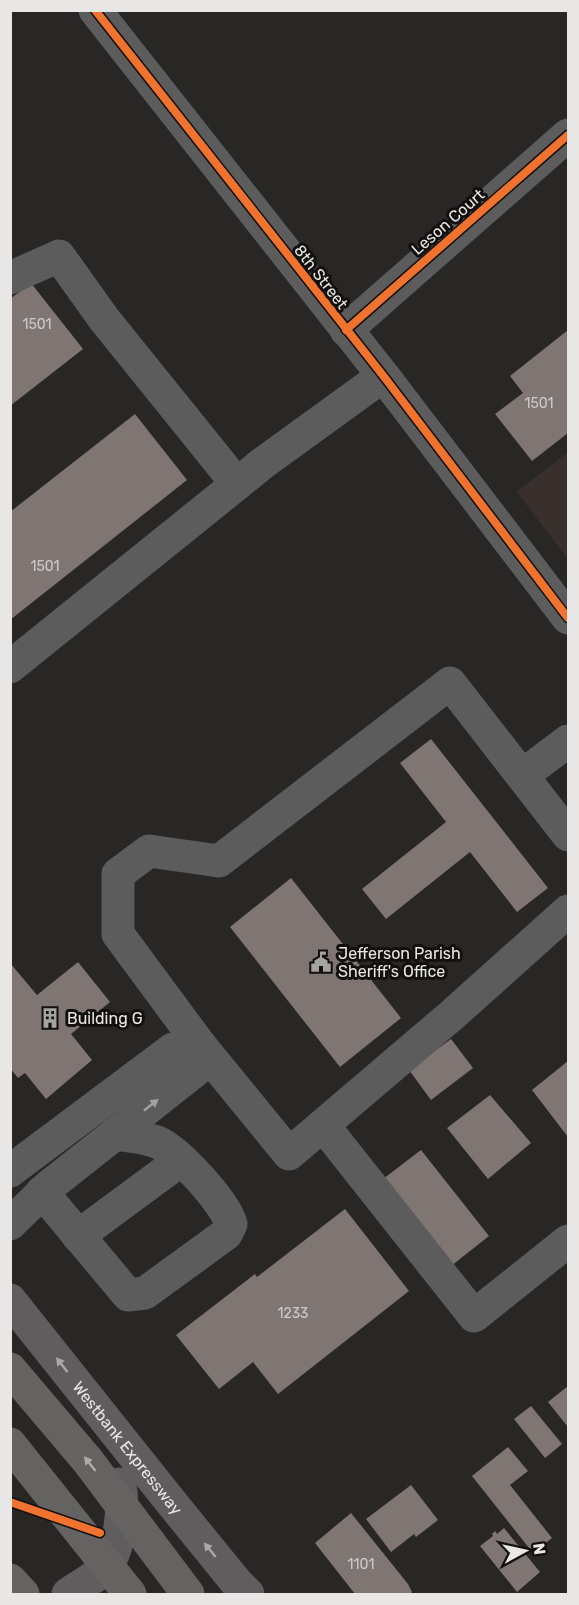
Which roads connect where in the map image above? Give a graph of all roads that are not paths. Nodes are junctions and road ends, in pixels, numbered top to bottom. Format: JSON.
{"nodes":[{"id":1,"x":95,"y":10,"type":"edge"},
{"id":2,"x":568,"y":135,"type":"edge"},
{"id":3,"x":10,"y":278,"type":"edge"},
{"id":4,"x":346,"y":330,"type":"junction"},
{"id":5,"x":383,"y":376,"type":"junction"},
{"id":6,"x":237,"y":484,"type":"junction"},
{"id":7,"x":568,"y":618,"type":"edge"},
{"id":8,"x":10,"y":667,"type":"edge"},
{"id":9,"x":568,"y":741,"type":"edge"},
{"id":10,"x":568,"y":761,"type":"edge"},
{"id":11,"x":528,"y":782,"type":"junction"},
{"id":12,"x":568,"y":834,"type":"edge"},
{"id":13,"x":568,"y":911,"type":"edge"},
{"id":14,"x":200,"y":1045,"type":"junction"},
{"id":15,"x":323,"y":1125,"type":"junction"},
{"id":16,"x":66,"y":1129,"type":"junction"},
{"id":17,"x":115,"y":1134,"type":"junction"},
{"id":18,"x":88,"y":1156,"type":"junction"},
{"id":19,"x":181,"y":1160,"type":"junction"},
{"id":20,"x":13,"y":1164,"type":"edge"},
{"id":21,"x":42,"y":1192,"type":"junction"},
{"id":22,"x":10,"y":1224,"type":"edge"},
{"id":23,"x":78,"y":1236,"type":"junction"},
{"id":24,"x":568,"y":1241,"type":"edge"},
{"id":25,"x":10,"y":1300,"type":"edge"},
{"id":26,"x":10,"y":1369,"type":"edge"},
{"id":27,"x":110,"y":1425,"type":"junction"},
{"id":28,"x":10,"y":1443,"type":"edge"},
{"id":29,"x":10,"y":1580,"type":"edge"},
{"id":30,"x":23,"y":1594,"type":"edge"},
{"id":31,"x":68,"y":1594,"type":"edge"},
{"id":32,"x":130,"y":1594,"type":"edge"},
{"id":33,"x":188,"y":1594,"type":"edge"},
{"id":34,"x":248,"y":1594,"type":"edge"}],
"edges":[{"from":1,"to":4,"type":"street","name":"8th Street"},
{"from":2,"to":4,"type":"street","name":"Leson Court"},
{"from":3,"to":6,"type":"street"},
{"from":4,"to":5,"type":"street","name":"8th Street"},
{"from":5,"to":6,"type":"street"},
{"from":5,"to":7,"type":"street","name":"8th Street"},
{"from":6,"to":8,"type":"street"},
{"from":9,"to":11,"type":"street"},
{"from":10,"to":11,"type":"street"},
{"from":11,"to":12,"type":"street"},
{"from":11,"to":14,"type":"street"},
{"from":13,"to":15,"type":"street"},
{"from":14,"to":15,"type":"street"},
{"from":14,"to":16,"type":"street"},
{"from":17,"to":14,"type":"street","one_way":true},
{"from":15,"to":24,"type":"street"},
{"from":16,"to":18,"type":"street"},
{"from":16,"to":20,"type":"street"},
{"from":17,"to":18,"type":"street"},
{"from":17,"to":19,"type":"street"},
{"from":18,"to":21,"type":"street"},
{"from":19,"to":23,"type":"street"},
{"from":19,"to":23,"type":"street"},
{"from":21,"to":22,"type":"street"},
{"from":21,"to":23,"type":"street"},
{"from":27,"to":25,"type":"main road","name":"Westbank Expressway","one_way":true},
{"from":33,"to":26,"type":"highway","one_way":true,"bridge":true},
{"from":27,"to":31,"type":"main road"},
{"from":34,"to":27,"type":"main road","name":"Westbank Expressway","one_way":true},
{"from":28,"to":32,"type":"highway","bridge":true},
{"from":29,"to":30,"type":"highway"}]}
